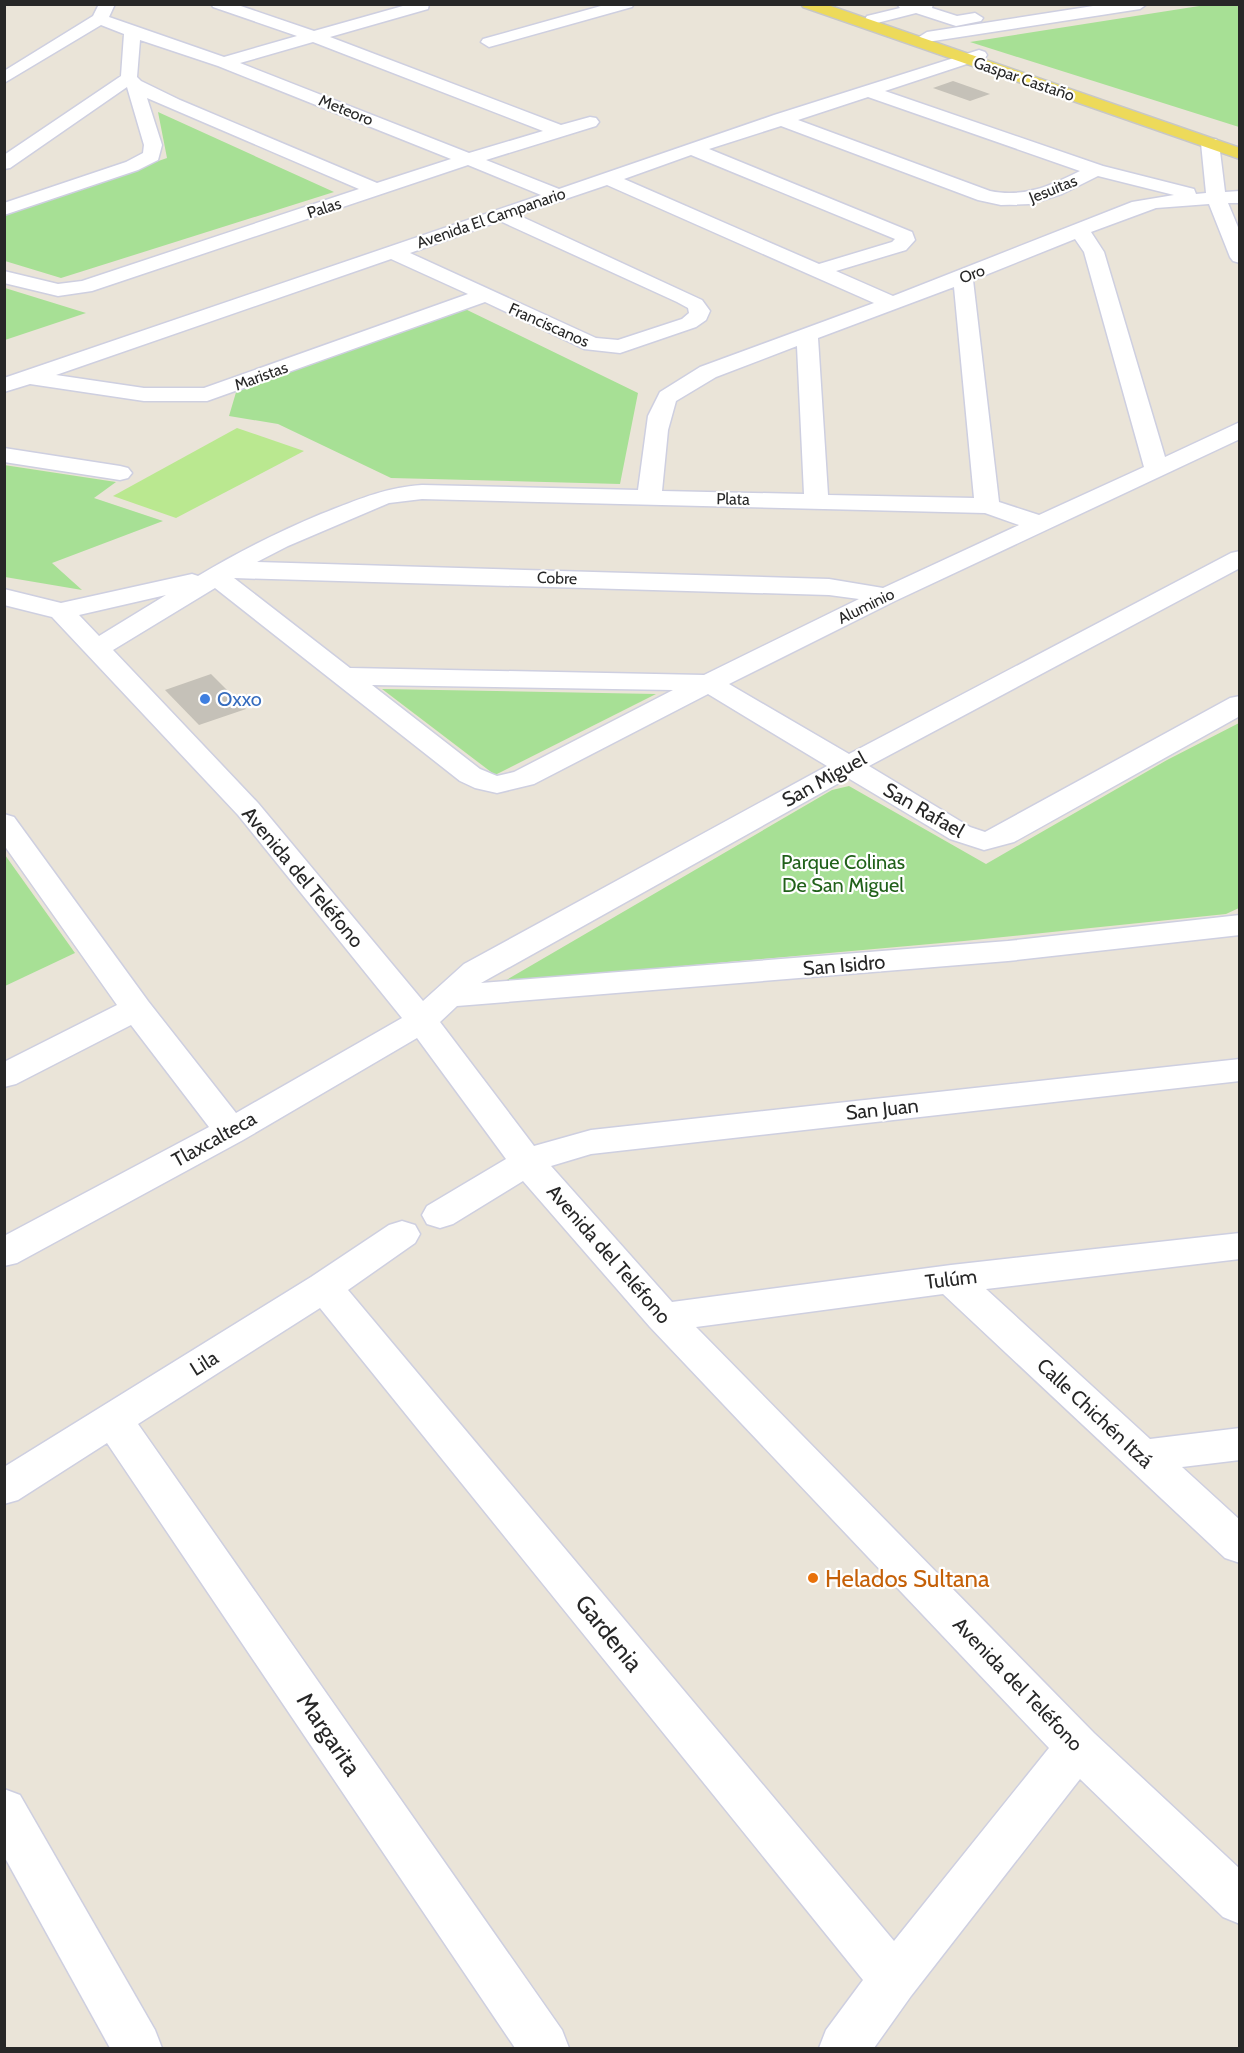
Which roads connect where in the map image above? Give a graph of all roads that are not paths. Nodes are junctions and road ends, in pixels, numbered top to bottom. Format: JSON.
{"nodes":[{"id":1,"x":218,"y":4,"type":"edge"},
{"id":2,"x":368,"y":4,"type":"edge"},
{"id":3,"x":627,"y":4,"type":"edge"},
{"id":4,"x":808,"y":4,"type":"edge"},
{"id":5,"x":829,"y":4,"type":"edge"},
{"id":6,"x":1054,"y":4,"type":"edge"},
{"id":7,"x":1140,"y":4,"type":"edge"},
{"id":8,"x":422,"y":6,"type":"edge"},
{"id":9,"x":916,"y":6,"type":"edge"},
{"id":10,"x":590,"y":9,"type":"edge"},
{"id":11,"x":103,"y":12,"type":"edge"},
{"id":12,"x":397,"y":13,"type":"junction"},
{"id":13,"x":873,"y":19,"type":"junction"},
{"id":14,"x":132,"y":32,"type":"junction"},
{"id":15,"x":315,"y":37,"type":"junction"},
{"id":16,"x":927,"y":38,"type":"junction"},
{"id":17,"x":489,"y":42,"type":"dead end"},
{"id":18,"x":972,"y":57,"type":"junction"},
{"id":19,"x":224,"y":62,"type":"junction"},
{"id":20,"x":4,"y":78,"type":"edge"},
{"id":21,"x":132,"y":81,"type":"junction"},
{"id":22,"x":867,"y":91,"type":"junction"},
{"id":23,"x":780,"y":119,"type":"junction"},
{"id":24,"x":590,"y":122,"type":"dead end"},
{"id":25,"x":560,"y":131,"type":"junction"},
{"id":26,"x":1210,"y":143,"type":"junction"},
{"id":27,"x":1239,"y":143,"type":"edge"},
{"id":28,"x":692,"y":149,"type":"junction"},
{"id":29,"x":1239,"y":154,"type":"edge"},
{"id":30,"x":469,"y":159,"type":"junction"},
{"id":31,"x":4,"y":164,"type":"edge"},
{"id":32,"x":1096,"y":170,"type":"junction"},
{"id":33,"x":607,"y":178,"type":"junction"},
{"id":34,"x":377,"y":190,"type":"junction"},
{"id":35,"x":558,"y":195,"type":"junction"},
{"id":36,"x":1239,"y":197,"type":"edge"},
{"id":37,"x":1208,"y":198,"type":"junction"},
{"id":38,"x":4,"y":209,"type":"edge"},
{"id":39,"x":500,"y":214,"type":"junction"},
{"id":40,"x":1080,"y":231,"type":"junction"},
{"id":41,"x":1238,"y":248,"type":"edge"},
{"id":42,"x":392,"y":252,"type":"junction"},
{"id":43,"x":816,"y":272,"type":"junction"},
{"id":44,"x":4,"y":277,"type":"edge"},
{"id":45,"x":963,"y":278,"type":"junction"},
{"id":46,"x":483,"y":296,"type":"junction"},
{"id":47,"x":892,"y":303,"type":"junction"},
{"id":48,"x":807,"y":334,"type":"junction"},
{"id":49,"x":28,"y":378,"type":"junction"},
{"id":50,"x":4,"y":386,"type":"edge"},
{"id":51,"x":1232,"y":440,"type":"edge"},
{"id":52,"x":4,"y":455,"type":"edge"},
{"id":53,"x":1157,"y":470,"type":"junction"},
{"id":54,"x":120,"y":473,"type":"dead end"},
{"id":55,"x":422,"y":492,"type":"joint"},
{"id":56,"x":649,"y":498,"type":"junction"},
{"id":57,"x":816,"y":501,"type":"junction"},
{"id":58,"x":987,"y":506,"type":"junction"},
{"id":59,"x":1041,"y":524,"type":"junction"},
{"id":60,"x":1239,"y":558,"type":"edge"},
{"id":61,"x":221,"y":574,"type":"junction"},
{"id":62,"x":886,"y":596,"type":"junction"},
{"id":63,"x":7,"y":605,"type":"edge"},
{"id":64,"x":61,"y":611,"type":"junction"},
{"id":65,"x":96,"y":649,"type":"junction"},
{"id":66,"x":342,"y":676,"type":"junction"},
{"id":67,"x":709,"y":683,"type":"junction"},
{"id":68,"x":1239,"y":704,"type":"edge"},
{"id":69,"x":848,"y":766,"type":"junction"},
{"id":70,"x":6,"y":826,"type":"edge"},
{"id":71,"x":1239,"y":925,"type":"edge"},
{"id":72,"x":449,"y":996,"type":"junction"},
{"id":73,"x":136,"y":1009,"type":"junction"},
{"id":74,"x":422,"y":1021,"type":"junction"},
{"id":75,"x":1239,"y":1070,"type":"edge"},
{"id":76,"x":4,"y":1076,"type":"edge"},
{"id":77,"x":231,"y":1131,"type":"junction"},
{"id":78,"x":528,"y":1162,"type":"junction"},
{"id":79,"x":440,"y":1215,"type":"dead end"},
{"id":80,"x":402,"y":1234,"type":"dead end"},
{"id":81,"x":1239,"y":1246,"type":"edge"},
{"id":82,"x":4,"y":1252,"type":"edge"},
{"id":83,"x":951,"y":1279,"type":"junction"},
{"id":84,"x":324,"y":1287,"type":"junction"},
{"id":85,"x":663,"y":1317,"type":"junction"},
{"id":86,"x":113,"y":1420,"type":"junction"},
{"id":87,"x":1239,"y":1444,"type":"edge"},
{"id":88,"x":1141,"y":1456,"type":"junction"},
{"id":89,"x":4,"y":1488,"type":"edge"},
{"id":90,"x":1239,"y":1546,"type":"edge"},
{"id":91,"x":1078,"y":1747,"type":"junction"},
{"id":92,"x":4,"y":1809,"type":"edge"},
{"id":93,"x":1239,"y":1901,"type":"edge"},
{"id":94,"x":894,"y":1979,"type":"junction"},
{"id":95,"x":137,"y":2049,"type":"edge"},
{"id":96,"x":544,"y":2049,"type":"edge"},
{"id":97,"x":844,"y":2049,"type":"edge"}],
"edges":[{"from":1,"to":15,"type":"street"},
{"from":2,"to":12,"type":"street"},
{"from":3,"to":10,"type":"street"},
{"from":4,"to":18,"type":"main road","name":"Gaspar Castaño"},
{"from":5,"to":13,"type":"main road","name":"Gaspar Castaño"},
{"from":6,"to":9,"type":"street"},
{"from":7,"to":16,"type":"street"},
{"from":8,"to":12,"type":"street"},
{"from":9,"to":13,"type":"street"},
{"from":10,"to":17,"type":"street"},
{"from":11,"to":14,"type":"street","name":"Meteoro"},
{"from":11,"to":20,"type":"street"},
{"from":12,"to":15,"type":"street"},
{"from":13,"to":16,"type":"main road","name":"Gaspar Castaño"},
{"from":14,"to":19,"type":"street","name":"Meteoro"},
{"from":14,"to":21,"type":"street"},
{"from":15,"to":19,"type":"street"},
{"from":15,"to":25,"type":"street"},
{"from":16,"to":18,"type":"main road","name":"Gaspar Castaño"},
{"from":18,"to":22,"type":"street","name":"Avenida El Campanario"},
{"from":18,"to":26,"type":"main road","name":"Gaspar Castaño"},
{"from":18,"to":27,"type":"main road","name":"Gaspar Castaño"},
{"from":19,"to":30,"type":"street","name":"Meteoro"},
{"from":21,"to":31,"type":"street"},
{"from":21,"to":34,"type":"street"},
{"from":21,"to":38,"type":"street"},
{"from":22,"to":23,"type":"street","name":"Avenida El Campanario"},
{"from":22,"to":32,"type":"street","name":"Jesuitas"},
{"from":23,"to":28,"type":"street","name":"Avenida El Campanario"},
{"from":23,"to":32,"type":"street","name":"Jesuitas"},
{"from":24,"to":25,"type":"street","name":"Palas"},
{"from":25,"to":30,"type":"street","name":"Palas"},
{"from":26,"to":29,"type":"main road","name":"Gaspar Castaño"},
{"from":26,"to":37,"type":"street"},
{"from":28,"to":33,"type":"street","name":"Avenida El Campanario"},
{"from":28,"to":43,"type":"street"},
{"from":30,"to":34,"type":"street","name":"Palas"},
{"from":30,"to":35,"type":"street","name":"Meteoro"},
{"from":32,"to":37,"type":"street"},
{"from":33,"to":35,"type":"street","name":"Avenida El Campanario"},
{"from":33,"to":43,"type":"street"},
{"from":34,"to":44,"type":"street","name":"Palas"},
{"from":35,"to":39,"type":"street","name":"Avenida El Campanario"},
{"from":36,"to":37,"type":"street","name":"Oro"},
{"from":37,"to":40,"type":"street","name":"Oro"},
{"from":37,"to":41,"type":"street"},
{"from":39,"to":42,"type":"street","name":"Avenida El Campanario"},
{"from":39,"to":46,"type":"street","name":"Franciscanos"},
{"from":40,"to":45,"type":"street","name":"Oro"},
{"from":40,"to":53,"type":"street"},
{"from":42,"to":46,"type":"street","name":"Franciscanos"},
{"from":42,"to":49,"type":"street","name":"Avenida El Campanario"},
{"from":43,"to":47,"type":"street"},
{"from":45,"to":47,"type":"street","name":"Oro"},
{"from":45,"to":58,"type":"street"},
{"from":46,"to":49,"type":"street","name":"Maristas"},
{"from":47,"to":48,"type":"street","name":"Oro"},
{"from":48,"to":56,"type":"street","name":"Oro"},
{"from":48,"to":57,"type":"street"},
{"from":49,"to":50,"type":"street","name":"Avenida El Campanario"},
{"from":51,"to":53,"type":"street","name":"Aluminio"},
{"from":52,"to":54,"type":"street"},
{"from":53,"to":59,"type":"street","name":"Aluminio"},
{"from":55,"to":56,"type":"street","name":"Plata"},
{"from":55,"to":61,"type":"street","name":"Cobre"},
{"from":56,"to":57,"type":"street","name":"Plata"},
{"from":57,"to":58,"type":"street","name":"Plata"},
{"from":58,"to":59,"type":"street","name":"Plata"},
{"from":59,"to":62,"type":"street","name":"Aluminio"},
{"from":60,"to":69,"type":"street","name":"San Miguel"},
{"from":61,"to":62,"type":"street","name":"Cobre"},
{"from":61,"to":64,"type":"street","name":"Cobre"},
{"from":61,"to":65,"type":"street","name":"Cobre"},
{"from":61,"to":66,"type":"street"},
{"from":62,"to":67,"type":"street","name":"Aluminio"},
{"from":63,"to":64,"type":"street"},
{"from":64,"to":65,"type":"street","name":"Avenida del Teléfono"},
{"from":65,"to":74,"type":"street","name":"Avenida del Teléfono"},
{"from":66,"to":67,"type":"street"},
{"from":66,"to":67,"type":"street","name":"Aluminio"},
{"from":67,"to":69,"type":"street","name":"San Rafael"},
{"from":68,"to":69,"type":"street","name":"San Rafael"},
{"from":69,"to":72,"type":"street","name":"San Miguel"},
{"from":70,"to":73,"type":"street"},
{"from":71,"to":72,"type":"street","name":"San Isidro"},
{"from":72,"to":74,"type":"street","name":"San Miguel"},
{"from":73,"to":76,"type":"street"},
{"from":73,"to":77,"type":"street"},
{"from":74,"to":77,"type":"street","name":"Tlaxcalteca"},
{"from":74,"to":78,"type":"street","name":"Avenida del Teléfono"},
{"from":75,"to":78,"type":"street","name":"San Juan"},
{"from":77,"to":82,"type":"street","name":"Tlaxcalteca"},
{"from":78,"to":79,"type":"street"},
{"from":78,"to":85,"type":"street","name":"Avenida del Teléfono"},
{"from":80,"to":84,"type":"street","name":"Lila"},
{"from":81,"to":83,"type":"street","name":"Tulúm"},
{"from":83,"to":85,"type":"street","name":"Tulúm"},
{"from":83,"to":88,"type":"street","name":"Calle Chichén Itzá"},
{"from":84,"to":86,"type":"street","name":"Lila"},
{"from":84,"to":94,"type":"street","name":"Gardenia"},
{"from":85,"to":91,"type":"street","name":"Avenida del Teléfono"},
{"from":86,"to":89,"type":"street","name":"Lila"},
{"from":86,"to":96,"type":"street","name":"Margarita"},
{"from":87,"to":88,"type":"street"},
{"from":88,"to":90,"type":"street","name":"Calle Chichén Itzá"},
{"from":91,"to":93,"type":"street","name":"Avenida del Teléfono"},
{"from":91,"to":94,"type":"street"},
{"from":92,"to":95,"type":"street"},
{"from":94,"to":97,"type":"street"}]}
